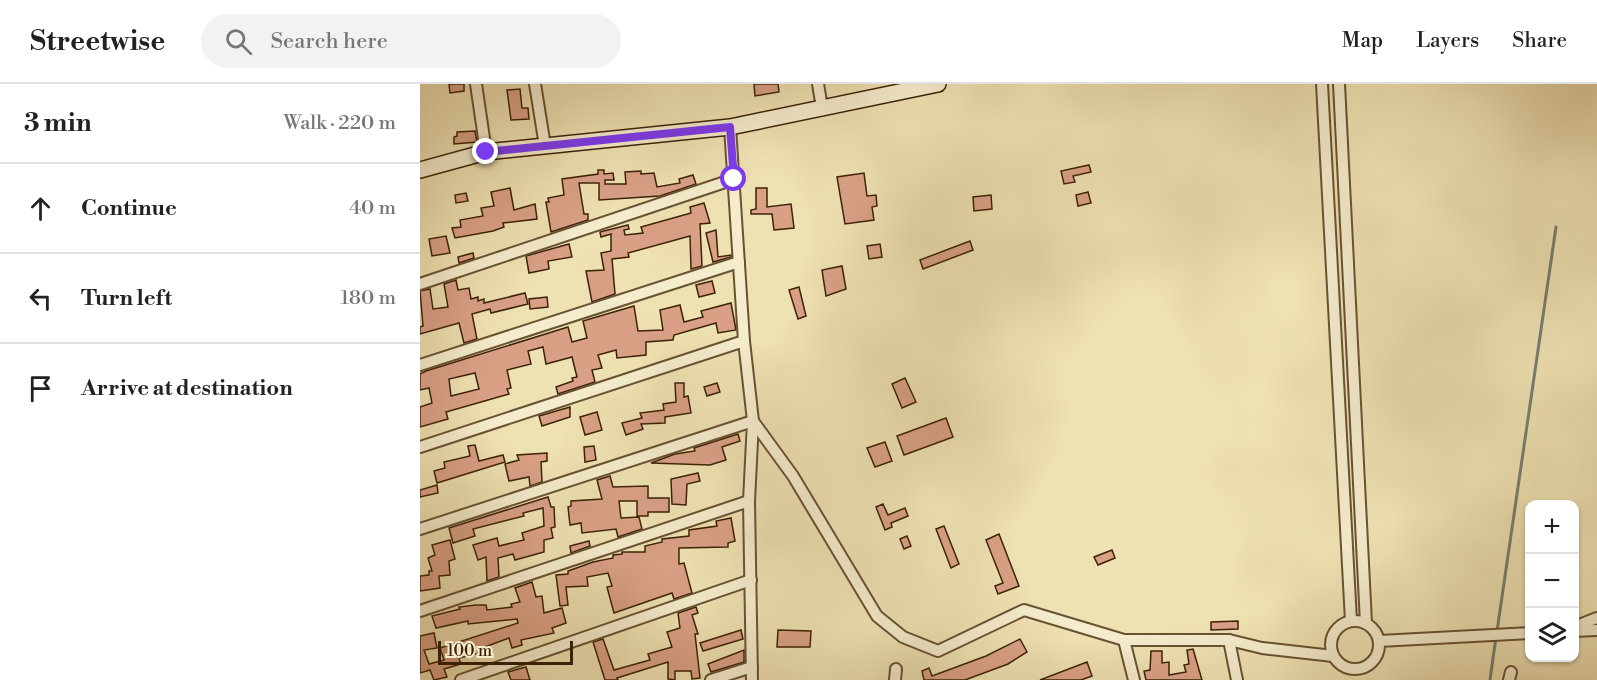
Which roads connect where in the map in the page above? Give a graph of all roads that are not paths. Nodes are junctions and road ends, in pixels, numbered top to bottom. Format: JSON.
{"nodes":[{"id":1,"x":476,"y":84,"type":"edge"},
{"id":2,"x":535,"y":84,"type":"edge"},
{"id":3,"x":818,"y":84,"type":"edge"},
{"id":4,"x":938,"y":84,"type":"edge"},
{"id":5,"x":1322,"y":84,"type":"edge"},
{"id":6,"x":1339,"y":84,"type":"edge"},
{"id":7,"x":908,"y":87,"type":"edge"},
{"id":8,"x":822,"y":108,"type":"junction"},
{"id":9,"x":730,"y":127,"type":"junction"},
{"id":10,"x":544,"y":146,"type":"junction"},
{"id":11,"x":486,"y":152,"type":"junction"},
{"id":12,"x":420,"y":170,"type":"edge"},
{"id":13,"x":734,"y":179,"type":"junction"},
{"id":14,"x":739,"y":261,"type":"junction"},
{"id":15,"x":420,"y":284,"type":"edge"},
{"id":16,"x":744,"y":341,"type":"junction"},
{"id":17,"x":420,"y":365,"type":"edge"},
{"id":18,"x":753,"y":421,"type":"junction"},
{"id":19,"x":420,"y":447,"type":"edge"},
{"id":20,"x":749,"y":501,"type":"junction"},
{"id":21,"x":420,"y":529,"type":"edge"},
{"id":22,"x":751,"y":580,"type":"junction"},
{"id":23,"x":420,"y":611,"type":"edge"},
{"id":24,"x":1597,"y":618,"type":"edge"},
{"id":25,"x":1351,"y":621,"type":"junction"},
{"id":26,"x":1365,"y":623,"type":"junction"},
{"id":27,"x":1579,"y":625,"type":"edge"},
{"id":28,"x":1597,"y":630,"type":"edge"},
{"id":29,"x":1579,"y":631,"type":"edge"},
{"id":30,"x":1525,"y":633,"type":"edge"},
{"id":31,"x":1124,"y":640,"type":"junction"},
{"id":32,"x":1229,"y":640,"type":"junction"},
{"id":33,"x":1379,"y":641,"type":"junction"},
{"id":34,"x":1333,"y":656,"type":"junction"},
{"id":35,"x":752,"y":667,"type":"junction"},
{"id":36,"x":1361,"y":668,"type":"junction"},
{"id":37,"x":461,"y":680,"type":"edge"},
{"id":38,"x":711,"y":680,"type":"edge"},
{"id":39,"x":752,"y":680,"type":"edge"},
{"id":40,"x":1134,"y":680,"type":"edge"},
{"id":41,"x":1237,"y":680,"type":"edge"},
{"id":42,"x":1355,"y":680,"type":"edge"}],
"edges":[{"from":1,"to":11,"type":"street"},
{"from":2,"to":10,"type":"street"},
{"from":3,"to":8,"type":"street"},
{"from":4,"to":7,"type":"street"},
{"from":5,"to":25,"type":"street"},
{"from":6,"to":26,"type":"street"},
{"from":7,"to":8,"type":"street"},
{"from":8,"to":9,"type":"street"},
{"from":9,"to":10,"type":"street"},
{"from":9,"to":13,"type":"street"},
{"from":10,"to":11,"type":"street"},
{"from":11,"to":12,"type":"street"},
{"from":13,"to":14,"type":"street"},
{"from":13,"to":15,"type":"street"},
{"from":14,"to":16,"type":"street"},
{"from":14,"to":17,"type":"street"},
{"from":16,"to":18,"type":"street"},
{"from":16,"to":19,"type":"street"},
{"from":18,"to":20,"type":"street"},
{"from":18,"to":21,"type":"street"},
{"from":18,"to":31,"type":"street"},
{"from":20,"to":22,"type":"street"},
{"from":20,"to":23,"type":"street"},
{"from":22,"to":35,"type":"street"},
{"from":22,"to":37,"type":"street"},
{"from":24,"to":27,"type":"street"},
{"from":25,"to":26,"type":"street"},
{"from":25,"to":34,"type":"street"},
{"from":26,"to":33,"type":"street"},
{"from":28,"to":29,"type":"street"},
{"from":30,"to":33,"type":"street"},
{"from":31,"to":32,"type":"street"},
{"from":31,"to":40,"type":"street"},
{"from":32,"to":34,"type":"street"},
{"from":32,"to":41,"type":"street"},
{"from":33,"to":36,"type":"street"},
{"from":34,"to":36,"type":"street"},
{"from":35,"to":38,"type":"street"},
{"from":35,"to":39,"type":"street"},
{"from":36,"to":42,"type":"street"}]}
